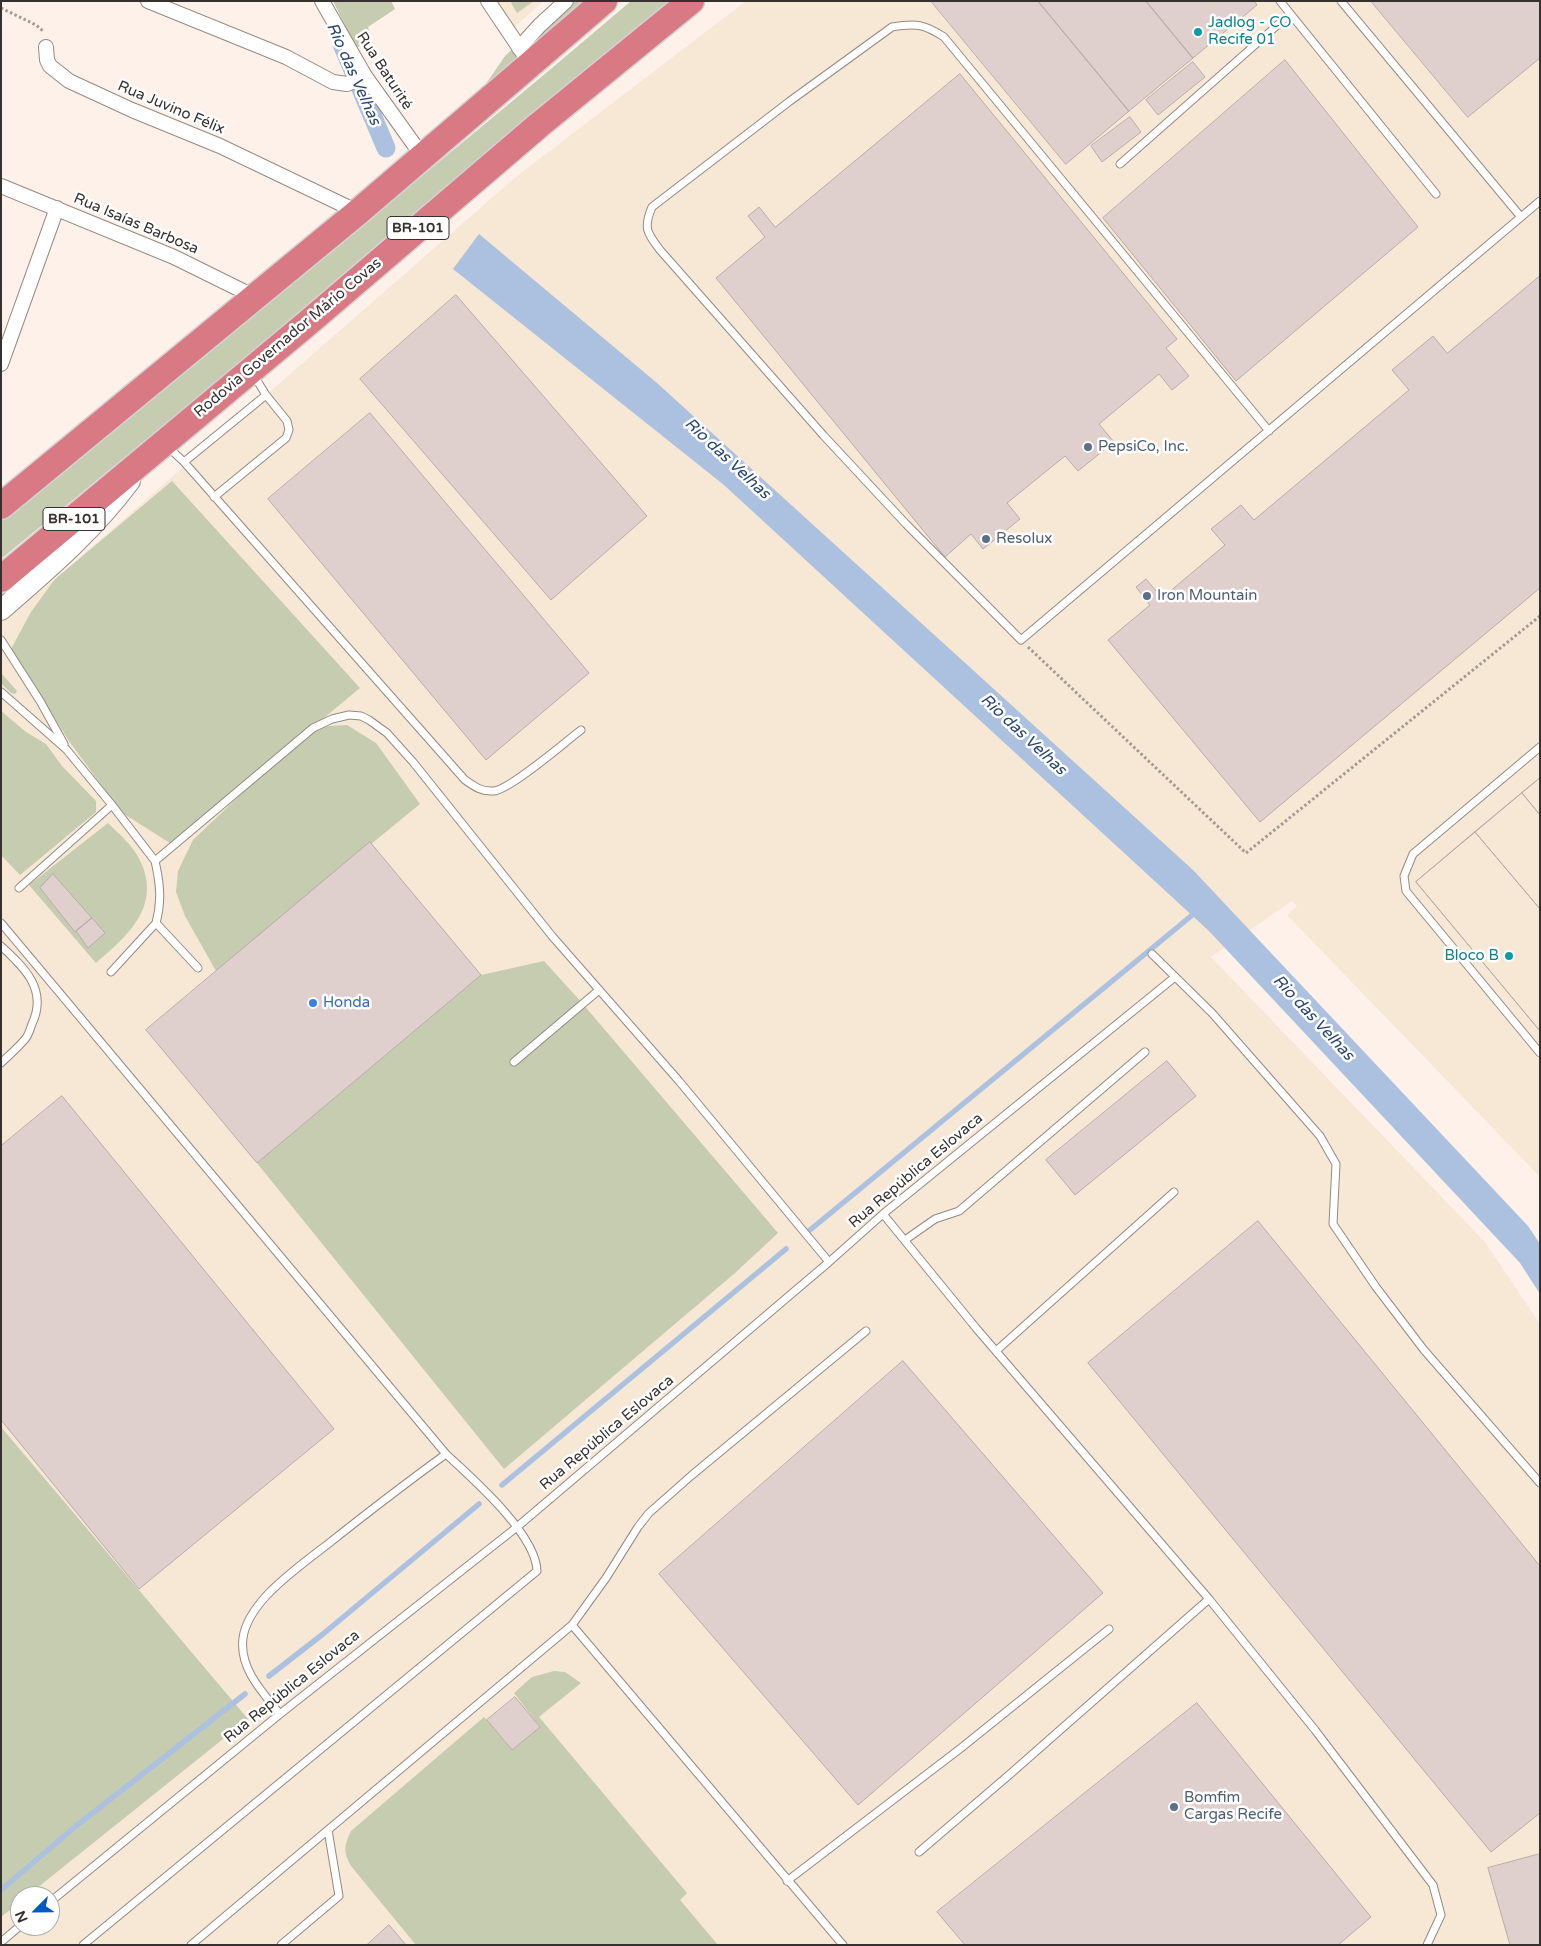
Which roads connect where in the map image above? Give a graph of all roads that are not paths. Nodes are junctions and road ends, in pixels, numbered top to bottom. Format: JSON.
{"nodes":[{"id":1,"x":148,"y":1,"type":"edge"},
{"id":2,"x":322,"y":1,"type":"edge"},
{"id":3,"x":488,"y":1,"type":"edge"},
{"id":4,"x":566,"y":1,"type":"edge"},
{"id":5,"x":604,"y":1,"type":"edge"},
{"id":6,"x":691,"y":1,"type":"edge"},
{"id":7,"x":1280,"y":1,"type":"edge"},
{"id":8,"x":1341,"y":1,"type":"edge"},
{"id":9,"x":1290,"y":14,"type":"junction"},
{"id":10,"x":46,"y":46,"type":"road end"},
{"id":11,"x":525,"y":56,"type":"junction"},
{"id":12,"x":359,"y":79,"type":"junction"},
{"id":13,"x":423,"y":157,"type":"junction"},
{"id":14,"x":1120,"y":164,"type":"dead end"},
{"id":15,"x":1,"y":186,"type":"edge"},
{"id":16,"x":1436,"y":194,"type":"dead end"},
{"id":17,"x":1540,"y":201,"type":"edge"},
{"id":18,"x":57,"y":208,"type":"junction"},
{"id":19,"x":358,"y":212,"type":"junction"},
{"id":20,"x":1521,"y":216,"type":"junction"},
{"id":21,"x":255,"y":297,"type":"junction"},
{"id":22,"x":1,"y":364,"type":"edge"},
{"id":23,"x":251,"y":370,"type":"junction"},
{"id":24,"x":266,"y":394,"type":"junction"},
{"id":25,"x":1269,"y":431,"type":"junction"},
{"id":26,"x":155,"y":450,"type":"junction"},
{"id":27,"x":184,"y":462,"type":"junction"},
{"id":28,"x":214,"y":496,"type":"junction"},
{"id":29,"x":4,"y":503,"type":"edge"},
{"id":30,"x":1,"y":579,"type":"edge"},
{"id":31,"x":1,"y":610,"type":"edge"},
{"id":32,"x":1,"y":640,"type":"edge"},
{"id":33,"x":1,"y":692,"type":"edge"},
{"id":34,"x":581,"y":730,"type":"dead end"},
{"id":35,"x":1540,"y":747,"type":"edge"},
{"id":36,"x":66,"y":749,"type":"junction"},
{"id":37,"x":112,"y":805,"type":"junction"},
{"id":38,"x":155,"y":861,"type":"junction"},
{"id":39,"x":19,"y":888,"type":"dead end"},
{"id":40,"x":1,"y":923,"type":"edge"},
{"id":41,"x":156,"y":924,"type":"junction"},
{"id":42,"x":1,"y":946,"type":"edge"},
{"id":43,"x":1152,"y":954,"type":"dead end"},
{"id":44,"x":198,"y":968,"type":"dead end"},
{"id":45,"x":111,"y":972,"type":"dead end"},
{"id":46,"x":1175,"y":977,"type":"junction"},
{"id":47,"x":599,"y":990,"type":"junction"},
{"id":48,"x":1145,"y":1052,"type":"dead end"},
{"id":49,"x":1540,"y":1053,"type":"edge"},
{"id":50,"x":514,"y":1062,"type":"dead end"},
{"id":51,"x":1,"y":1063,"type":"edge"},
{"id":52,"x":1174,"y":1192,"type":"dead end"},
{"id":53,"x":883,"y":1214,"type":"junction"},
{"id":54,"x":904,"y":1240,"type":"junction"},
{"id":55,"x":829,"y":1262,"type":"junction"},
{"id":56,"x":866,"y":1330,"type":"dead end"},
{"id":57,"x":996,"y":1351,"type":"junction"},
{"id":58,"x":446,"y":1454,"type":"junction"},
{"id":59,"x":1540,"y":1483,"type":"edge"},
{"id":60,"x":517,"y":1527,"type":"junction"},
{"id":61,"x":1209,"y":1599,"type":"junction"},
{"id":62,"x":572,"y":1626,"type":"junction"},
{"id":63,"x":1109,"y":1629,"type":"dead end"},
{"id":64,"x":280,"y":1714,"type":"junction"},
{"id":65,"x":328,"y":1830,"type":"junction"},
{"id":66,"x":919,"y":1852,"type":"dead end"},
{"id":67,"x":788,"y":1881,"type":"junction"},
{"id":68,"x":60,"y":1894,"type":"edge"},
{"id":69,"x":83,"y":1945,"type":"edge"},
{"id":70,"x":191,"y":1945,"type":"edge"},
{"id":71,"x":282,"y":1945,"type":"edge"},
{"id":72,"x":843,"y":1945,"type":"edge"},
{"id":73,"x":1427,"y":1945,"type":"edge"}],
"edges":[{"from":1,"to":12,"type":"street"},
{"from":2,"to":12,"type":"street","name":"Rua Baturité"},
{"from":3,"to":11,"type":"street"},
{"from":4,"to":11,"type":"street"},
{"from":5,"to":11,"type":"highway","number":"BR-101"},
{"from":6,"to":23,"type":"highway","name":"Rodovia Governador Mário Covas","number":"BR-101"},
{"from":7,"to":9,"type":"lane"},
{"from":8,"to":20,"type":"lane"},
{"from":9,"to":14,"type":"lane"},
{"from":9,"to":16,"type":"lane"},
{"from":10,"to":19,"type":"street","name":"Rua Juvino Félix"},
{"from":11,"to":13,"type":"highway","number":"BR-101"},
{"from":12,"to":13,"type":"street","name":"Rua Baturité"},
{"from":13,"to":19,"type":"highway","number":"BR-101"},
{"from":15,"to":18,"type":"street","name":"Rua Isaías Barbosa"},
{"from":17,"to":20,"type":"lane"},
{"from":18,"to":21,"type":"street","name":"Rua Isaías Barbosa"},
{"from":18,"to":22,"type":"street"},
{"from":19,"to":21,"type":"highway","number":"BR-101"},
{"from":20,"to":25,"type":"lane"},
{"from":21,"to":29,"type":"highway","number":"BR-101"},
{"from":23,"to":24,"type":"lane"},
{"from":23,"to":26,"type":"highway","name":"Rodovia Governador Mário Covas","number":"BR-101"},
{"from":24,"to":27,"type":"lane"},
{"from":24,"to":28,"type":"lane"},
{"from":25,"to":25,"type":"lane"},
{"from":26,"to":27,"type":"lane"},
{"from":26,"to":30,"type":"highway","name":"Rodovia Governador Mário Covas","number":"BR-101"},
{"from":26,"to":31,"type":"main road"},
{"from":27,"to":28,"type":"lane"},
{"from":28,"to":34,"type":"lane"},
{"from":32,"to":36,"type":"lane"},
{"from":33,"to":36,"type":"lane"},
{"from":35,"to":49,"type":"lane"},
{"from":36,"to":37,"type":"lane"},
{"from":37,"to":38,"type":"lane"},
{"from":37,"to":39,"type":"lane"},
{"from":38,"to":41,"type":"lane"},
{"from":38,"to":47,"type":"lane"},
{"from":40,"to":58,"type":"lane"},
{"from":41,"to":44,"type":"lane"},
{"from":41,"to":45,"type":"lane"},
{"from":42,"to":51,"type":"lane"},
{"from":43,"to":46,"type":"lane"},
{"from":46,"to":53,"type":"lane","name":"Rua República Eslovaca"},
{"from":46,"to":59,"type":"lane"},
{"from":47,"to":50,"type":"lane"},
{"from":47,"to":55,"type":"lane"},
{"from":48,"to":54,"type":"lane"},
{"from":52,"to":57,"type":"lane"},
{"from":53,"to":54,"type":"lane"},
{"from":53,"to":55,"type":"lane","name":"Rua República Eslovaca"},
{"from":54,"to":57,"type":"lane"},
{"from":55,"to":60,"type":"lane","name":"Rua República Eslovaca"},
{"from":56,"to":62,"type":"lane"},
{"from":57,"to":61,"type":"lane"},
{"from":58,"to":60,"type":"lane"},
{"from":58,"to":64,"type":"lane"},
{"from":60,"to":64,"type":"lane","name":"Rua República Eslovaca"},
{"from":60,"to":69,"type":"lane"},
{"from":61,"to":66,"type":"lane"},
{"from":61,"to":73,"type":"lane"},
{"from":62,"to":65,"type":"lane"},
{"from":62,"to":67,"type":"lane"},
{"from":63,"to":67,"type":"lane"},
{"from":64,"to":68,"type":"lane","name":"Rua República Eslovaca"},
{"from":65,"to":70,"type":"lane"},
{"from":65,"to":71,"type":"lane"},
{"from":67,"to":72,"type":"lane"}]}
